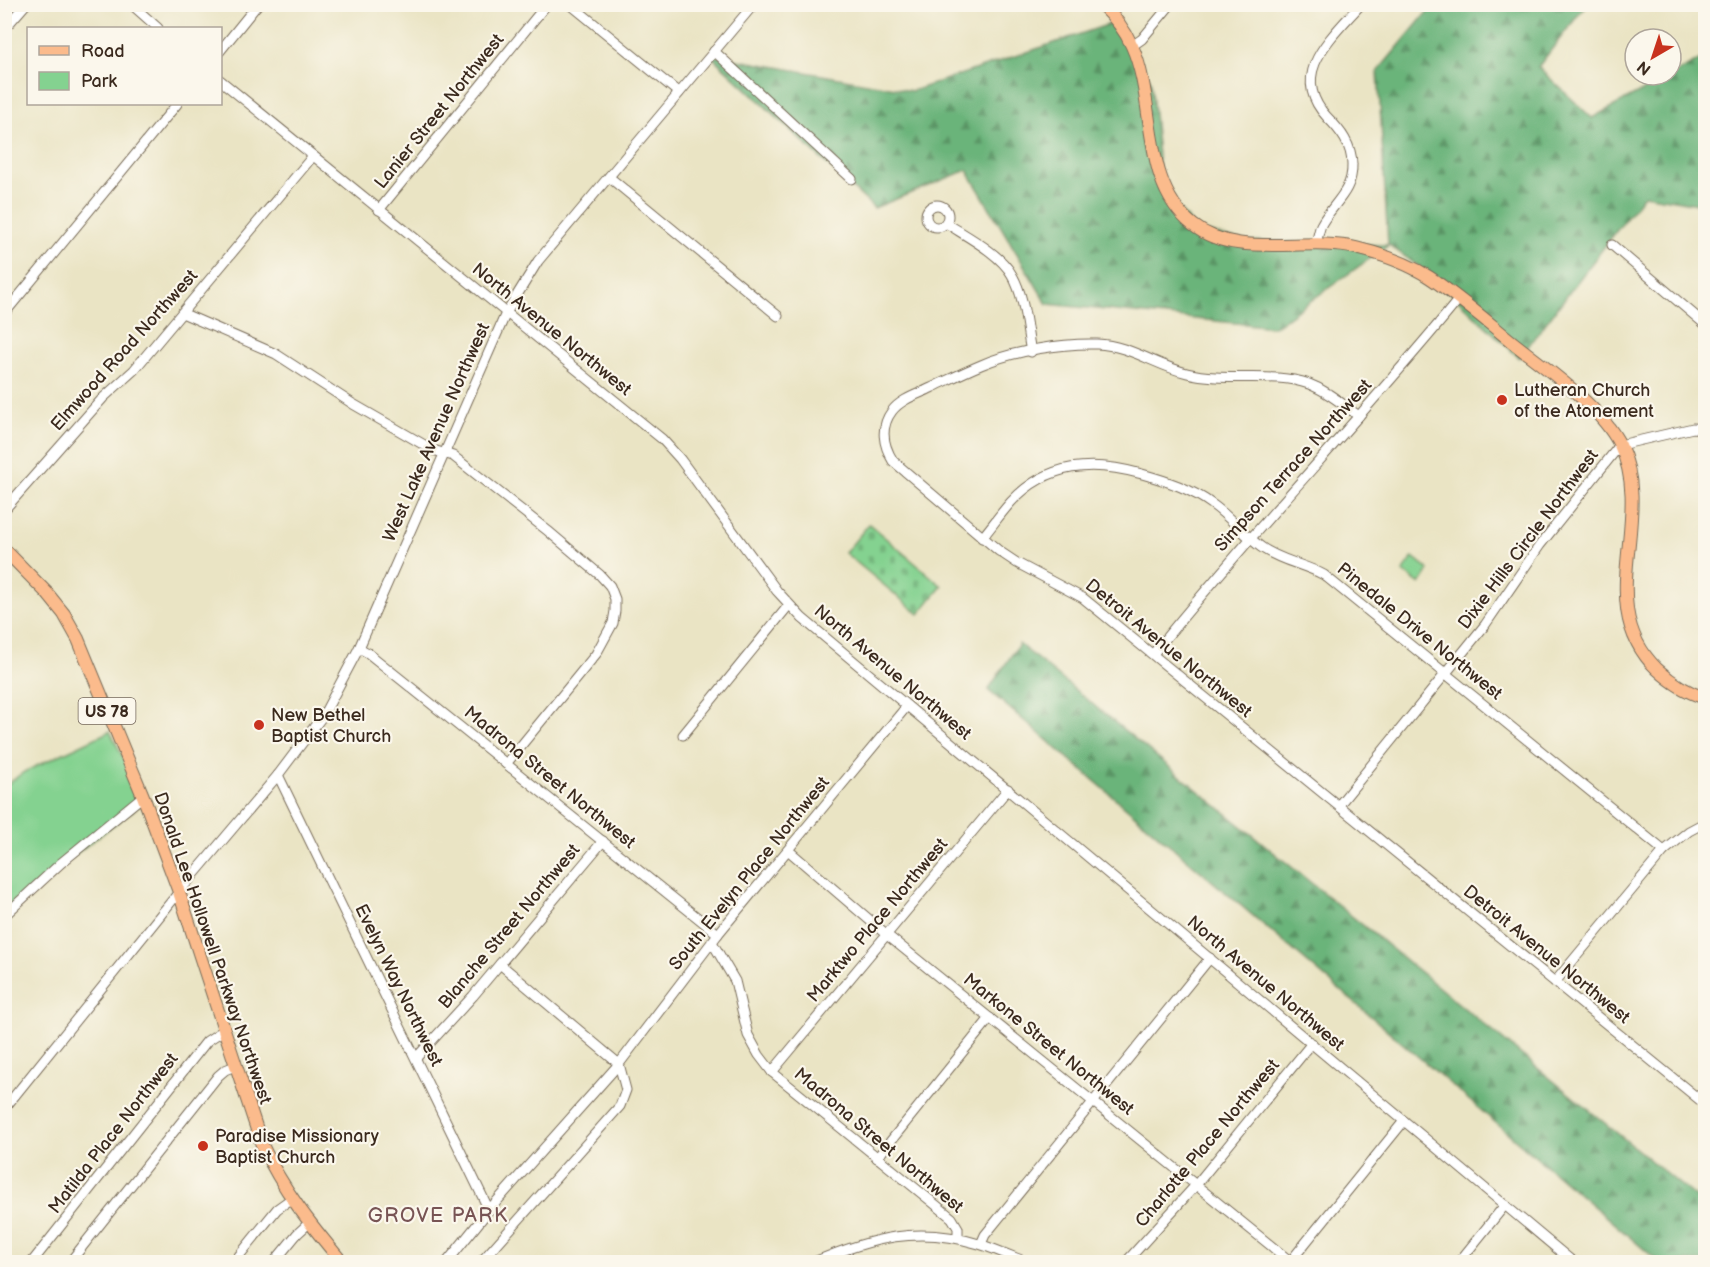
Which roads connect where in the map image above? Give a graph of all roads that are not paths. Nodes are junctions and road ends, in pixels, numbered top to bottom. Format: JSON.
{"nodes":[{"id":1,"x":26,"y":4,"type":"edge"},
{"id":2,"x":130,"y":4,"type":"edge"},
{"id":3,"x":258,"y":4,"type":"edge"},
{"id":4,"x":547,"y":4,"type":"edge"},
{"id":5,"x":570,"y":4,"type":"edge"},
{"id":6,"x":754,"y":4,"type":"edge"},
{"id":7,"x":1101,"y":4,"type":"edge"},
{"id":8,"x":1171,"y":4,"type":"edge"},
{"id":9,"x":1361,"y":4,"type":"edge"},
{"id":10,"x":157,"y":27,"type":"edge"},
{"id":11,"x":4,"y":29,"type":"edge"},
{"id":12,"x":1132,"y":46,"type":"junction"},
{"id":13,"x":222,"y":49,"type":"edge"},
{"id":14,"x":714,"y":51,"type":"junction"},
{"id":15,"x":222,"y":82,"type":"edge"},
{"id":16,"x":679,"y":93,"type":"junction"},
{"id":17,"x":176,"y":105,"type":"edge"},
{"id":18,"x":313,"y":156,"type":"junction"},
{"id":19,"x":609,"y":177,"type":"junction"},
{"id":20,"x":852,"y":179,"type":"dead end"},
{"id":21,"x":379,"y":210,"type":"junction"},
{"id":22,"x":946,"y":223,"type":"dead end"},
{"id":23,"x":1316,"y":243,"type":"junction"},
{"id":24,"x":1612,"y":245,"type":"dead end"},
{"id":25,"x":1459,"y":300,"type":"junction"},
{"id":26,"x":182,"y":313,"type":"junction"},
{"id":27,"x":506,"y":313,"type":"junction"},
{"id":28,"x":4,"y":314,"type":"edge"},
{"id":29,"x":778,"y":316,"type":"dead end"},
{"id":30,"x":1706,"y":325,"type":"edge"},
{"id":31,"x":1031,"y":352,"type":"junction"},
{"id":32,"x":1359,"y":416,"type":"junction"},
{"id":33,"x":1706,"y":429,"type":"edge"},
{"id":34,"x":1620,"y":445,"type":"junction"},
{"id":35,"x":445,"y":453,"type":"junction"},
{"id":36,"x":4,"y":510,"type":"edge"},
{"id":37,"x":982,"y":538,"type":"junction"},
{"id":38,"x":1251,"y":538,"type":"junction"},
{"id":39,"x":4,"y":549,"type":"edge"},
{"id":40,"x":789,"y":605,"type":"junction"},
{"id":41,"x":359,"y":648,"type":"junction"},
{"id":42,"x":1153,"y":654,"type":"junction"},
{"id":43,"x":1446,"y":673,"type":"junction"},
{"id":44,"x":1706,"y":698,"type":"edge"},
{"id":45,"x":907,"y":706,"type":"junction"},
{"id":46,"x":683,"y":735,"type":"dead end"},
{"id":47,"x":506,"y":764,"type":"junction"},
{"id":48,"x":278,"y":775,"type":"junction"},
{"id":49,"x":1008,"y":789,"type":"junction"},
{"id":50,"x":143,"y":796,"type":"junction"},
{"id":51,"x":1339,"y":805,"type":"junction"},
{"id":52,"x":1706,"y":822,"type":"edge"},
{"id":53,"x":603,"y":841,"type":"junction"},
{"id":54,"x":788,"y":850,"type":"junction"},
{"id":55,"x":1664,"y":851,"type":"junction"},
{"id":56,"x":179,"y":892,"type":"junction"},
{"id":57,"x":4,"y":916,"type":"edge"},
{"id":58,"x":886,"y":934,"type":"junction"},
{"id":59,"x":715,"y":938,"type":"junction"},
{"id":60,"x":1210,"y":958,"type":"junction"},
{"id":61,"x":500,"y":964,"type":"junction"},
{"id":62,"x":1555,"y":982,"type":"junction"},
{"id":63,"x":990,"y":1018,"type":"junction"},
{"id":64,"x":224,"y":1030,"type":"junction"},
{"id":65,"x":1312,"y":1043,"type":"junction"},
{"id":66,"x":417,"y":1058,"type":"junction"},
{"id":67,"x":619,"y":1064,"type":"junction"},
{"id":68,"x":235,"y":1065,"type":"junction"},
{"id":69,"x":772,"y":1072,"type":"junction"},
{"id":70,"x":1093,"y":1102,"type":"junction"},
{"id":71,"x":1706,"y":1105,"type":"edge"},
{"id":72,"x":4,"y":1109,"type":"edge"},
{"id":73,"x":1404,"y":1121,"type":"junction"},
{"id":74,"x":877,"y":1158,"type":"junction"},
{"id":75,"x":1196,"y":1185,"type":"junction"},
{"id":76,"x":291,"y":1199,"type":"junction"},
{"id":77,"x":1505,"y":1205,"type":"junction"},
{"id":78,"x":489,"y":1210,"type":"junction"},
{"id":79,"x":309,"y":1223,"type":"junction"},
{"id":80,"x":958,"y":1238,"type":"junction"},
{"id":81,"x":981,"y":1244,"type":"junction"},
{"id":82,"x":1290,"y":1262,"type":"edge"},
{"id":83,"x":32,"y":1263,"type":"edge"},
{"id":84,"x":70,"y":1263,"type":"edge"},
{"id":85,"x":234,"y":1263,"type":"edge"},
{"id":86,"x":274,"y":1263,"type":"edge"},
{"id":87,"x":342,"y":1263,"type":"edge"},
{"id":88,"x":447,"y":1263,"type":"edge"},
{"id":89,"x":481,"y":1263,"type":"edge"},
{"id":90,"x":814,"y":1263,"type":"edge"},
{"id":91,"x":1026,"y":1263,"type":"edge"},
{"id":92,"x":1126,"y":1263,"type":"edge"},
{"id":93,"x":1459,"y":1263,"type":"edge"},
{"id":94,"x":1573,"y":1263,"type":"edge"}],
"edges":[{"from":1,"to":11,"type":"street"},
{"from":2,"to":10,"type":"street"},
{"from":3,"to":13,"type":"street"},
{"from":4,"to":21,"type":"street","name":"Lanier Street Northwest"},
{"from":5,"to":16,"type":"street"},
{"from":6,"to":14,"type":"street","name":"West Lake Avenue Northwest"},
{"from":7,"to":12,"type":"main road"},
{"from":8,"to":12,"type":"street"},
{"from":9,"to":23,"type":"street"},
{"from":12,"to":23,"type":"main road"},
{"from":14,"to":16,"type":"street","name":"West Lake Avenue Northwest"},
{"from":14,"to":20,"type":"street"},
{"from":15,"to":18,"type":"street","name":"North Avenue Northwest"},
{"from":16,"to":19,"type":"street","name":"West Lake Avenue Northwest"},
{"from":17,"to":28,"type":"street"},
{"from":18,"to":21,"type":"street","name":"North Avenue Northwest"},
{"from":18,"to":26,"type":"street","name":"Elmwood Road Northwest"},
{"from":19,"to":27,"type":"street","name":"West Lake Avenue Northwest"},
{"from":19,"to":29,"type":"street"},
{"from":21,"to":27,"type":"street","name":"North Avenue Northwest"},
{"from":22,"to":31,"type":"street"},
{"from":23,"to":25,"type":"main road"},
{"from":24,"to":30,"type":"street"},
{"from":25,"to":32,"type":"street","name":"Simpson Terrace Northwest"},
{"from":25,"to":34,"type":"main road"},
{"from":26,"to":35,"type":"street"},
{"from":26,"to":36,"type":"street","name":"Elmwood Road Northwest"},
{"from":27,"to":35,"type":"street","name":"West Lake Avenue Northwest"},
{"from":27,"to":40,"type":"street","name":"North Avenue Northwest"},
{"from":31,"to":32,"type":"street","name":"Detroit Avenue Northwest"},
{"from":31,"to":37,"type":"street","name":"Detroit Avenue Northwest"},
{"from":32,"to":38,"type":"street","name":"Simpson Terrace Northwest"},
{"from":33,"to":34,"type":"street","name":"Dixie Hills Circle Northwest"},
{"from":34,"to":43,"type":"street","name":"Dixie Hills Circle Northwest"},
{"from":34,"to":44,"type":"main road"},
{"from":35,"to":41,"type":"street","name":"West Lake Avenue Northwest"},
{"from":35,"to":47,"type":"street"},
{"from":37,"to":38,"type":"street","name":"Pinedale Drive Northwest"},
{"from":37,"to":42,"type":"street","name":"Detroit Avenue Northwest"},
{"from":38,"to":42,"type":"street","name":"Simpson Terrace Northwest"},
{"from":38,"to":43,"type":"street","name":"Pinedale Drive Northwest"},
{"from":39,"to":50,"type":"main road","name":"Donald Lee Hollowell Parkway Northwest","number":"US 78"},
{"from":40,"to":45,"type":"street","name":"North Avenue Northwest"},
{"from":40,"to":46,"type":"street"},
{"from":41,"to":47,"type":"street","name":"Madrona Street Northwest"},
{"from":41,"to":48,"type":"street","name":"West Lake Avenue Northwest"},
{"from":42,"to":51,"type":"street","name":"Detroit Avenue Northwest"},
{"from":43,"to":51,"type":"street","name":"Dixie Hills Circle Northwest"},
{"from":43,"to":55,"type":"street","name":"Pinedale Drive Northwest"},
{"from":45,"to":49,"type":"street","name":"North Avenue Northwest"},
{"from":45,"to":54,"type":"street","name":"South Evelyn Place Northwest"},
{"from":47,"to":53,"type":"street","name":"Madrona Street Northwest"},
{"from":48,"to":56,"type":"street","name":"West Lake Avenue Northwest"},
{"from":48,"to":66,"type":"street","name":"Evelyn Way Northwest"},
{"from":49,"to":58,"type":"street","name":"Marktwo Place Northwest"},
{"from":49,"to":60,"type":"street","name":"North Avenue Northwest"},
{"from":50,"to":56,"type":"main road","name":"Donald Lee Hollowell Parkway Northwest","number":"US 78"},
{"from":50,"to":57,"type":"street"},
{"from":51,"to":62,"type":"street","name":"Detroit Avenue Northwest"},
{"from":52,"to":55,"type":"street"},
{"from":53,"to":59,"type":"street","name":"Madrona Street Northwest"},
{"from":53,"to":61,"type":"street","name":"Blanche Street Northwest"},
{"from":54,"to":58,"type":"street","name":"Markone Street Northwest"},
{"from":54,"to":59,"type":"street","name":"South Evelyn Place Northwest"},
{"from":55,"to":62,"type":"street"},
{"from":56,"to":64,"type":"main road","name":"Donald Lee Hollowell Parkway Northwest","number":"US 78"},
{"from":56,"to":72,"type":"street","name":"West Lake Avenue Northwest"},
{"from":58,"to":63,"type":"street","name":"Markone Street Northwest"},
{"from":58,"to":69,"type":"street","name":"Marktwo Place Northwest"},
{"from":59,"to":67,"type":"street","name":"South Evelyn Place Northwest"},
{"from":59,"to":69,"type":"street","name":"Madrona Street Northwest"},
{"from":60,"to":65,"type":"street","name":"North Avenue Northwest"},
{"from":60,"to":70,"type":"street"},
{"from":61,"to":66,"type":"street","name":"Blanche Street Northwest"},
{"from":61,"to":67,"type":"street"},
{"from":62,"to":71,"type":"street","name":"Detroit Avenue Northwest"},
{"from":63,"to":70,"type":"street","name":"Markone Street Northwest"},
{"from":63,"to":74,"type":"street"},
{"from":64,"to":68,"type":"main road","name":"Donald Lee Hollowell Parkway Northwest","number":"US 78"},
{"from":64,"to":83,"type":"street","name":"Matilda Place Northwest"},
{"from":65,"to":73,"type":"street","name":"North Avenue Northwest"},
{"from":65,"to":75,"type":"street","name":"Charlotte Place Northwest"},
{"from":66,"to":78,"type":"street","name":"Evelyn Way Northwest"},
{"from":67,"to":78,"type":"street","name":"South Evelyn Place Northwest"},
{"from":67,"to":89,"type":"street"},
{"from":68,"to":76,"type":"main road","name":"Donald Lee Hollowell Parkway Northwest","number":"US 78"},
{"from":68,"to":84,"type":"street"},
{"from":69,"to":74,"type":"street","name":"Madrona Street Northwest"},
{"from":70,"to":75,"type":"street","name":"Markone Street Northwest"},
{"from":70,"to":81,"type":"street"},
{"from":73,"to":77,"type":"street","name":"North Avenue Northwest"},
{"from":73,"to":82,"type":"street"},
{"from":74,"to":80,"type":"street","name":"Madrona Street Northwest"},
{"from":75,"to":82,"type":"street","name":"Markone Street Northwest"},
{"from":75,"to":92,"type":"street","name":"Charlotte Place Northwest"},
{"from":76,"to":79,"type":"main road","name":"Donald Lee Hollowell Parkway Northwest","number":"US 78"},
{"from":76,"to":85,"type":"street"},
{"from":77,"to":93,"type":"street"},
{"from":77,"to":94,"type":"street","name":"North Avenue Northwest"},
{"from":78,"to":88,"type":"street","name":"South Evelyn Place Northwest"},
{"from":79,"to":86,"type":"street"},
{"from":79,"to":87,"type":"main road","name":"Donald Lee Hollowell Parkway Northwest","number":"US 78"},
{"from":80,"to":81,"type":"street"},
{"from":80,"to":90,"type":"street"},
{"from":81,"to":91,"type":"street"}]}
